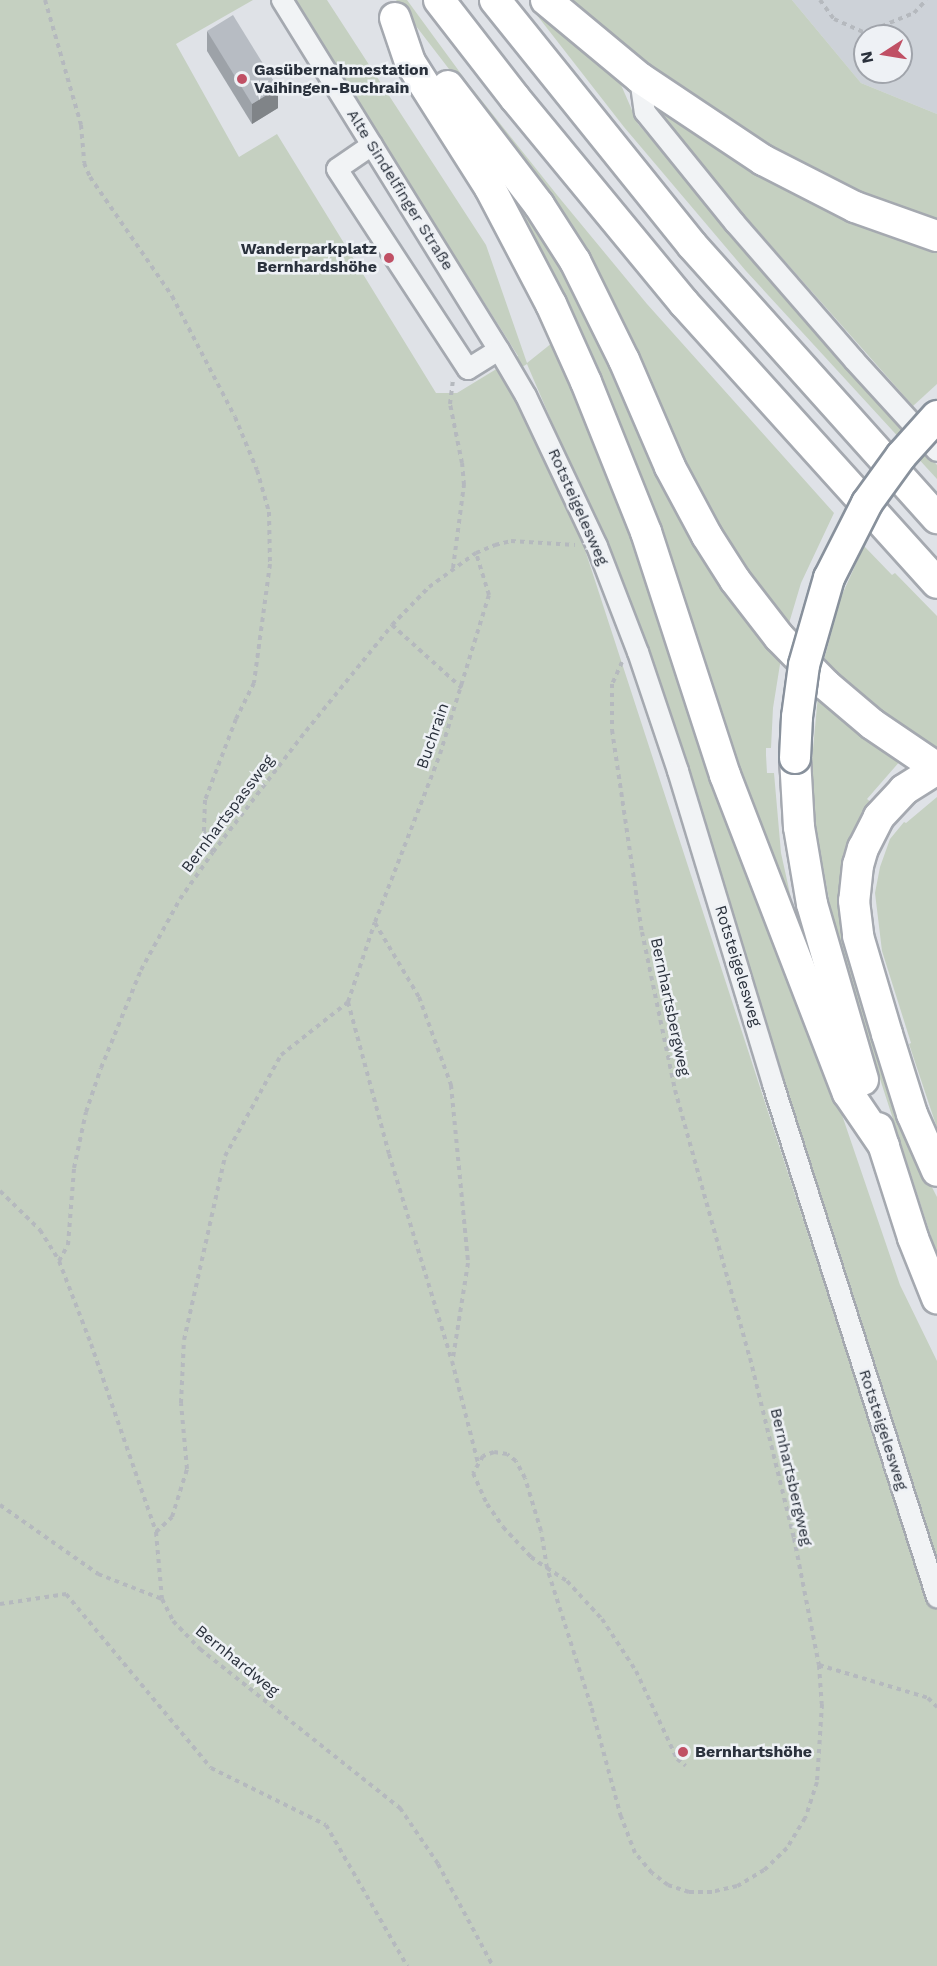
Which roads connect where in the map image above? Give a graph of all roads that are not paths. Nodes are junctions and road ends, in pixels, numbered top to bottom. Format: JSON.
{"nodes":[{"id":1,"x":282,"y":0,"type":"edge"},
{"id":2,"x":440,"y":0,"type":"edge"},
{"id":3,"x":495,"y":0,"type":"edge"},
{"id":4,"x":546,"y":0,"type":"edge"},
{"id":5,"x":389,"y":9,"type":"edge"},
{"id":6,"x":640,"y":78,"type":"junction"},
{"id":7,"x":372,"y":145,"type":"junction"},
{"id":8,"x":937,"y":236,"type":"edge"},
{"id":9,"x":499,"y":350,"type":"junction"},
{"id":10,"x":937,"y":416,"type":"edge"},
{"id":11,"x":937,"y":451,"type":"edge"},
{"id":12,"x":937,"y":518,"type":"edge"},
{"id":13,"x":937,"y":583,"type":"edge"},
{"id":14,"x":937,"y":769,"type":"edge"},
{"id":15,"x":884,"y":1146,"type":"junction"},
{"id":16,"x":937,"y":1171,"type":"edge"},
{"id":17,"x":937,"y":1298,"type":"edge"},
{"id":18,"x":937,"y":1597,"type":"edge"}],
"edges":[{"from":1,"to":7,"type":"lane","name":"Alte Sindelfinger Straße"},
{"from":2,"to":13,"type":"highway"},
{"from":3,"to":12,"type":"highway"},
{"from":4,"to":6,"type":"highway"},
{"from":5,"to":14,"type":"highway"},
{"from":5,"to":15,"type":"highway"},
{"from":6,"to":8,"type":"highway"},
{"from":6,"to":11,"type":"lane"},
{"from":7,"to":9,"type":"lane","name":"Alte Sindelfinger Straße"},
{"from":7,"to":9,"type":"lane"},
{"from":9,"to":18,"type":"lane","name":"Rotsteigelesweg"},
{"from":10,"to":15,"type":"highway","bridge":true},
{"from":14,"to":16,"type":"highway"},
{"from":15,"to":17,"type":"highway"}]}
